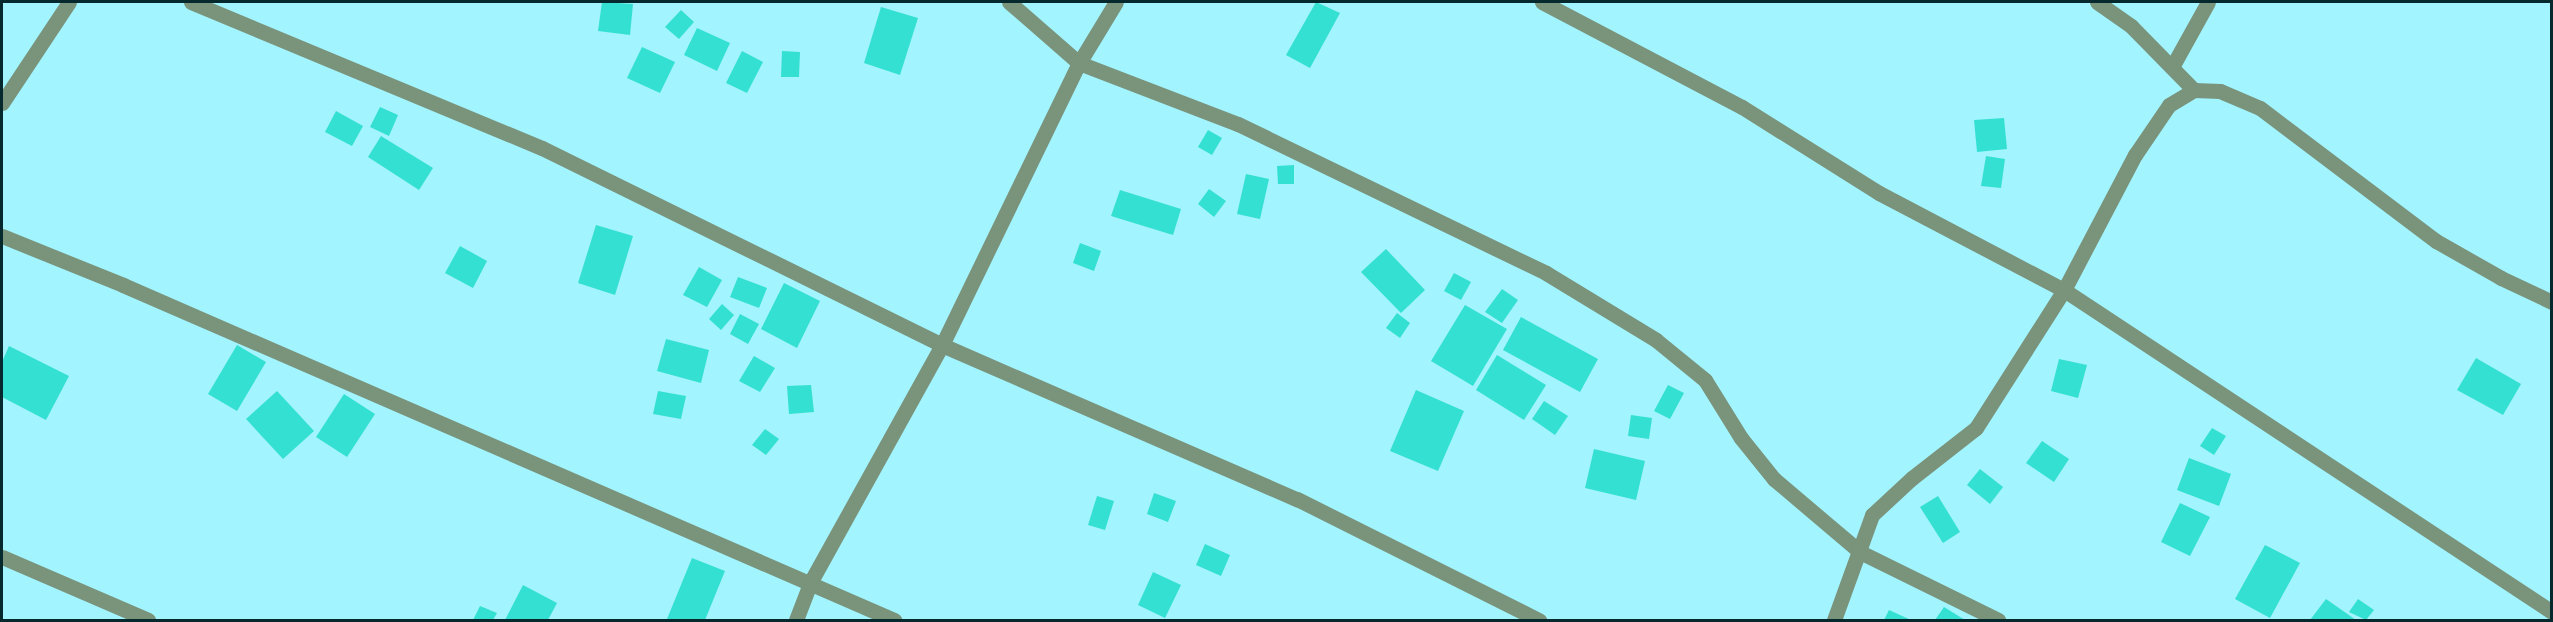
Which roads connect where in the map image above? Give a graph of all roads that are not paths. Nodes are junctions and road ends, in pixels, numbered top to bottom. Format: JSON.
{"nodes":[{"id":1,"x":69,"y":2,"type":"edge"},
{"id":2,"x":192,"y":2,"type":"edge"},
{"id":3,"x":1009,"y":2,"type":"edge"},
{"id":4,"x":1116,"y":2,"type":"edge"},
{"id":5,"x":1542,"y":2,"type":"edge"},
{"id":6,"x":2097,"y":2,"type":"edge"},
{"id":7,"x":2208,"y":2,"type":"edge"},
{"id":8,"x":1079,"y":63,"type":"junction"},
{"id":9,"x":2172,"y":67,"type":"junction"},
{"id":10,"x":2194,"y":90,"type":"junction"},
{"id":11,"x":2,"y":103,"type":"edge"},
{"id":12,"x":2,"y":236,"type":"edge"},
{"id":13,"x":2064,"y":290,"type":"junction"},
{"id":14,"x":2552,"y":302,"type":"edge"},
{"id":15,"x":942,"y":345,"type":"junction"},
{"id":16,"x":1860,"y":552,"type":"junction"},
{"id":17,"x":2,"y":557,"type":"edge"},
{"id":18,"x":810,"y":583,"type":"junction"},
{"id":19,"x":2552,"y":612,"type":"edge"},
{"id":20,"x":148,"y":621,"type":"edge"},
{"id":21,"x":796,"y":621,"type":"edge"},
{"id":22,"x":894,"y":621,"type":"edge"},
{"id":23,"x":1539,"y":621,"type":"edge"},
{"id":24,"x":1834,"y":621,"type":"edge"},
{"id":25,"x":1998,"y":621,"type":"edge"}],
"edges":[{"from":1,"to":11,"type":"street"},
{"from":2,"to":15,"type":"street"},
{"from":3,"to":8,"type":"street"},
{"from":4,"to":8,"type":"street"},
{"from":5,"to":13,"type":"street"},
{"from":6,"to":9,"type":"street"},
{"from":7,"to":9,"type":"street"},
{"from":8,"to":15,"type":"street"},
{"from":8,"to":16,"type":"street"},
{"from":9,"to":10,"type":"street"},
{"from":10,"to":13,"type":"street"},
{"from":10,"to":14,"type":"street"},
{"from":12,"to":18,"type":"street"},
{"from":13,"to":16,"type":"street"},
{"from":13,"to":19,"type":"street"},
{"from":15,"to":18,"type":"street"},
{"from":15,"to":23,"type":"street"},
{"from":16,"to":24,"type":"street"},
{"from":16,"to":25,"type":"street"},
{"from":17,"to":20,"type":"street"},
{"from":18,"to":21,"type":"street"},
{"from":18,"to":22,"type":"street"}]}
